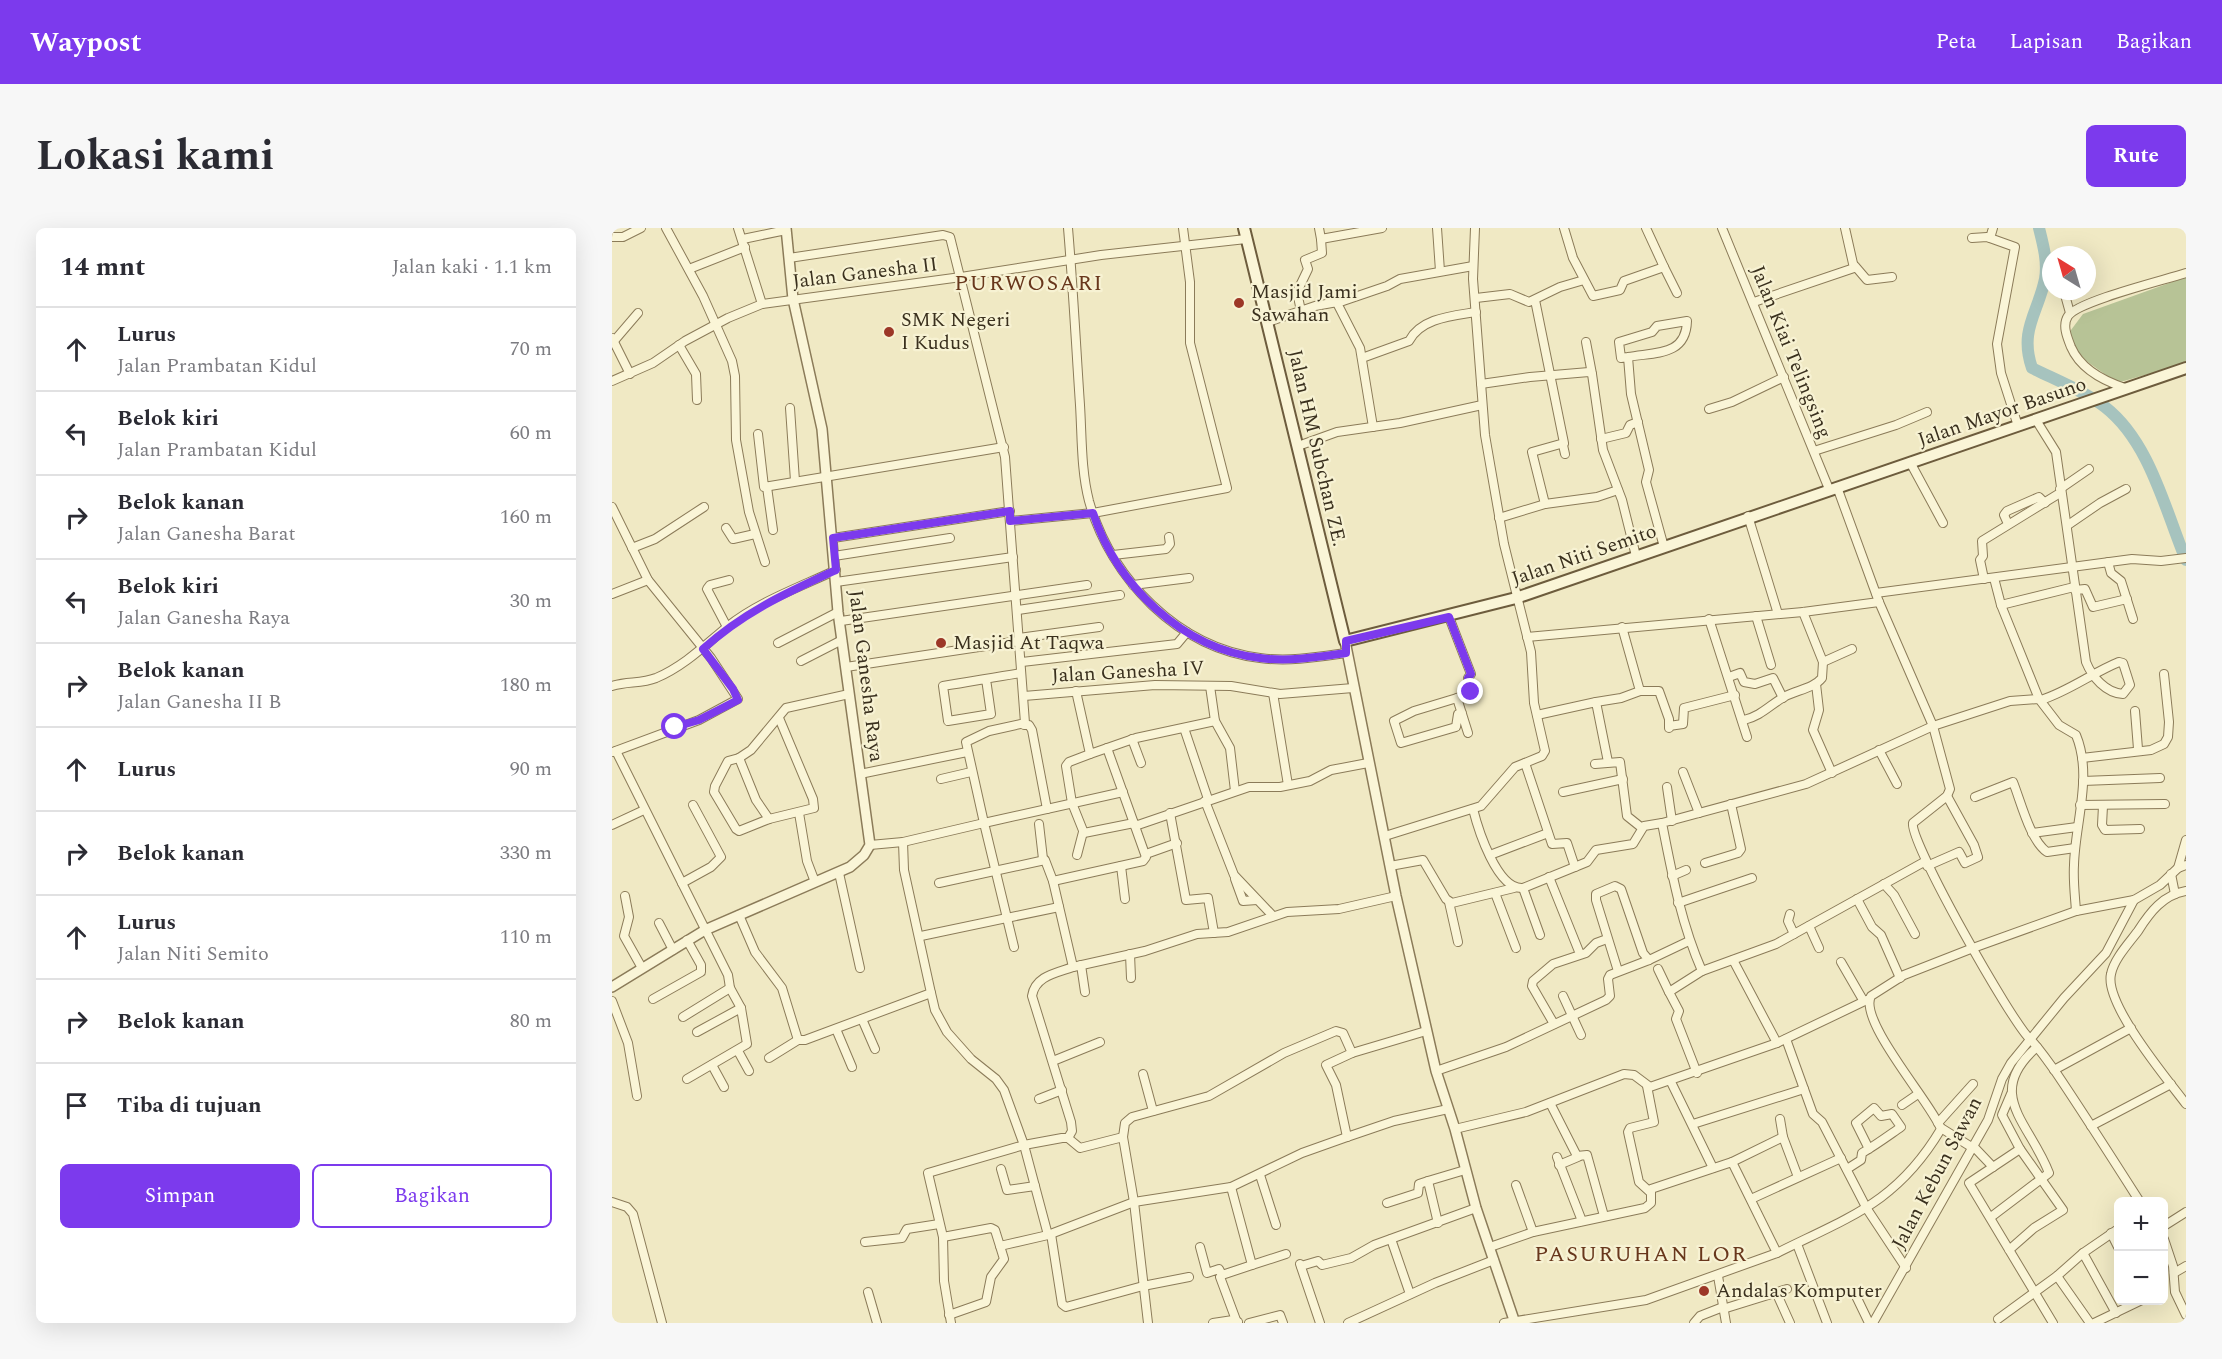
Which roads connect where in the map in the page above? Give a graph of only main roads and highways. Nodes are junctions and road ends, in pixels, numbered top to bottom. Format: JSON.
{"nodes":[{"id":1,"x":1245,"y":234,"type":"edge"},
{"id":2,"x":2186,"y":368,"type":"edge"},
{"id":3,"x":1833,"y":488,"type":"joint"},
{"id":4,"x":1346,"y":647,"type":"joint"}],
"edges":[{"from":1,"to":4,"type":"main road","name":"Jalan HM Subchan ZE."},
{"from":2,"to":3,"type":"main road","name":"Jalan Mayor Basuno"},
{"from":3,"to":4,"type":"main road","name":"Jalan Niti Semito"}]}
